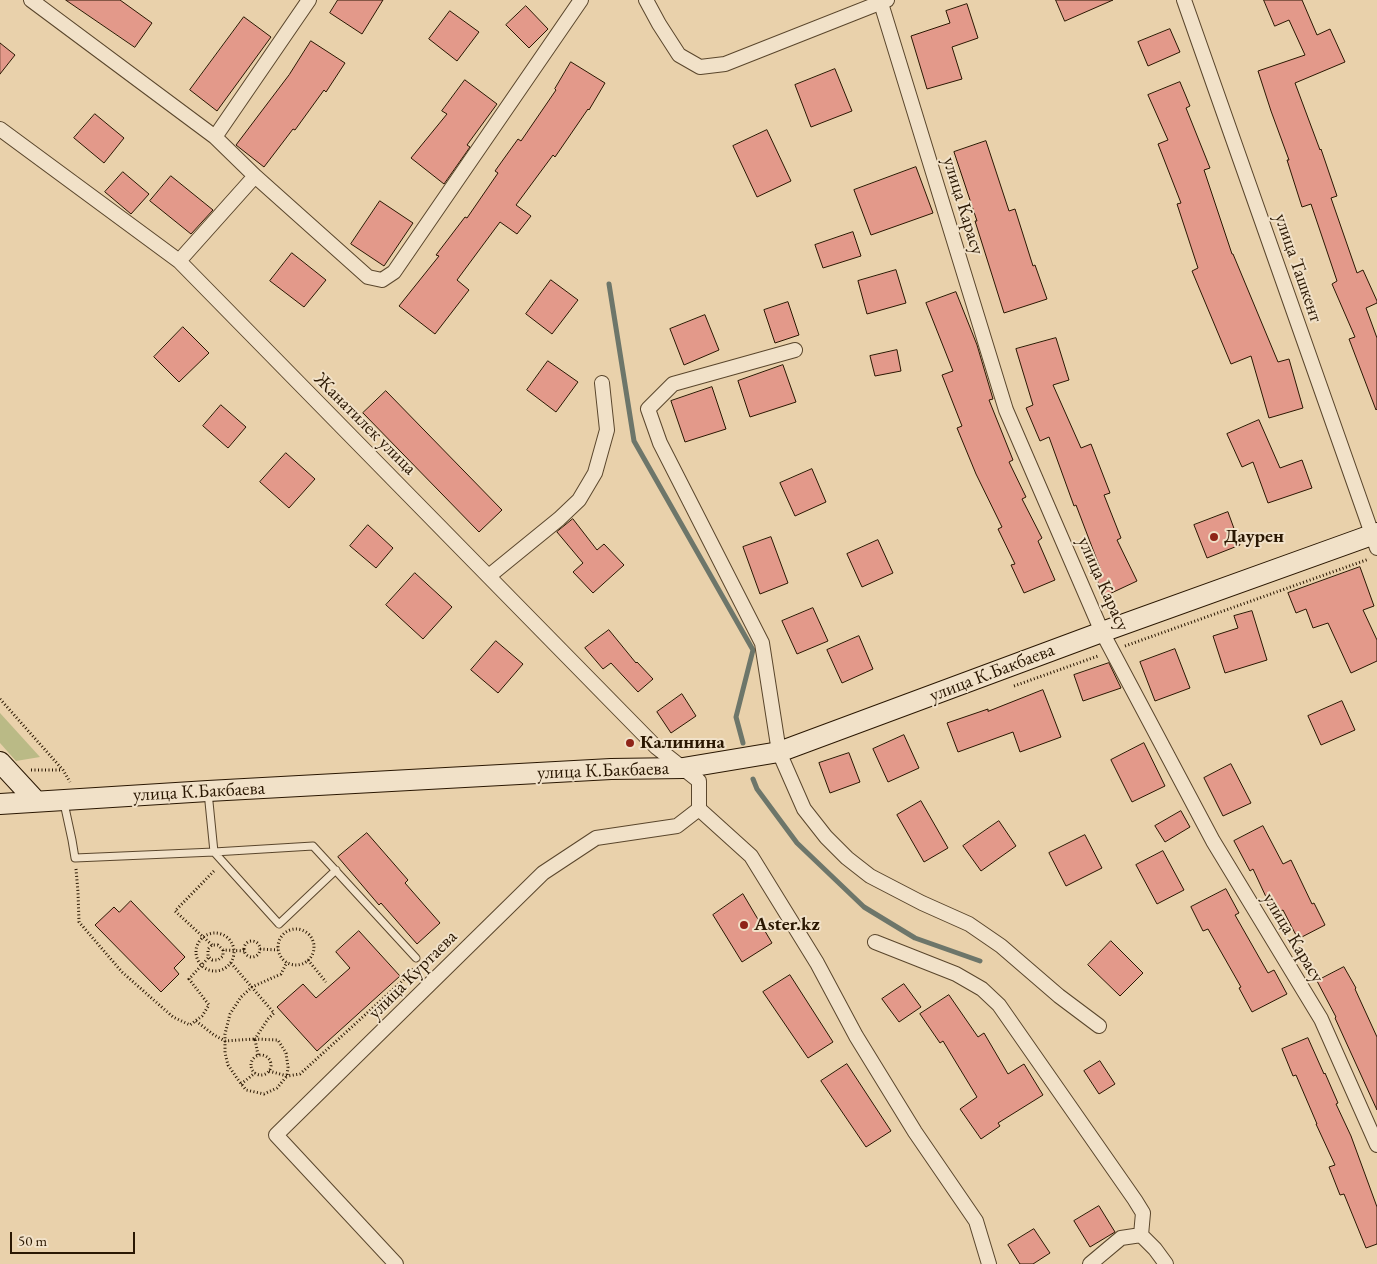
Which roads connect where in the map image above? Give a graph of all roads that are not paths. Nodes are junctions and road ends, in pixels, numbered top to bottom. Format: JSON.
{"nodes":[{"id":1,"x":31,"y":0,"type":"edge"},
{"id":2,"x":309,"y":0,"type":"edge"},
{"id":3,"x":581,"y":0,"type":"edge"},
{"id":4,"x":646,"y":0,"type":"edge"},
{"id":5,"x":1184,"y":0,"type":"edge"},
{"id":6,"x":883,"y":1,"type":"edge"},
{"id":7,"x":0,"y":129,"type":"edge"},
{"id":8,"x":214,"y":138,"type":"junction"},
{"id":9,"x":255,"y":176,"type":"junction"},
{"id":10,"x":179,"y":261,"type":"junction"},
{"id":11,"x":795,"y":350,"type":"dead end"},
{"id":12,"x":602,"y":383,"type":"dead end"},
{"id":13,"x":1375,"y":539,"type":"edge"},
{"id":14,"x":489,"y":576,"type":"junction"},
{"id":15,"x":1102,"y":632,"type":"junction"},
{"id":16,"x":779,"y":752,"type":"junction"},
{"id":17,"x":0,"y":762,"type":"edge"},
{"id":18,"x":683,"y":768,"type":"junction"},
{"id":19,"x":208,"y":791,"type":"junction"},
{"id":20,"x":63,"y":800,"type":"junction"},
{"id":21,"x":36,"y":801,"type":"junction"},
{"id":22,"x":0,"y":804,"type":"edge"},
{"id":23,"x":699,"y":809,"type":"junction"},
{"id":24,"x":214,"y":852,"type":"junction"},
{"id":25,"x":336,"y":870,"type":"junction"},
{"id":26,"x":875,"y":942,"type":"dead end"},
{"id":27,"x":416,"y":958,"type":"road end"},
{"id":28,"x":1100,"y":1026,"type":"dead end"},
{"id":29,"x":1374,"y":1131,"type":"edge"},
{"id":30,"x":1377,"y":1145,"type":"edge"},
{"id":31,"x":1141,"y":1235,"type":"junction"},
{"id":32,"x":396,"y":1264,"type":"edge"},
{"id":33,"x":989,"y":1264,"type":"edge"},
{"id":34,"x":1090,"y":1264,"type":"edge"},
{"id":35,"x":1166,"y":1264,"type":"edge"}],
"edges":[{"from":1,"to":8,"type":"street"},
{"from":2,"to":8,"type":"street"},
{"from":3,"to":9,"type":"street"},
{"from":4,"to":6,"type":"street"},
{"from":5,"to":13,"type":"street","name":"улица Ташкент"},
{"from":6,"to":15,"type":"street","name":"улица Карасу"},
{"from":7,"to":10,"type":"street","name":"Жанатилек улица"},
{"from":8,"to":9,"type":"street"},
{"from":9,"to":10,"type":"street"},
{"from":10,"to":14,"type":"street","name":"Жанатилек улица"},
{"from":11,"to":16,"type":"street"},
{"from":12,"to":14,"type":"street"},
{"from":13,"to":15,"type":"street","name":"улица К.Бакбаева"},
{"from":14,"to":18,"type":"street","name":"Жанатилек улица"},
{"from":15,"to":16,"type":"street","name":"улица К.Бакбаева"},
{"from":15,"to":29,"type":"street","name":"улица Карасу"},
{"from":16,"to":18,"type":"street","name":"улица К.Бакбаева"},
{"from":16,"to":28,"type":"street"},
{"from":17,"to":21,"type":"street"},
{"from":18,"to":19,"type":"street","name":"улица К.Бакбаева"},
{"from":18,"to":23,"type":"street"},
{"from":19,"to":20,"type":"street","name":"улица К.Бакбаева"},
{"from":19,"to":24,"type":"lane"},
{"from":20,"to":21,"type":"street","name":"улица К.Бакбаева"},
{"from":20,"to":24,"type":"lane"},
{"from":21,"to":22,"type":"street","name":"улица К.Бакбаева"},
{"from":23,"to":32,"type":"street","name":"улица Куртаева"},
{"from":23,"to":33,"type":"street"},
{"from":24,"to":25,"type":"lane"},
{"from":24,"to":25,"type":"lane"},
{"from":25,"to":27,"type":"lane"},
{"from":26,"to":31,"type":"street"},
{"from":29,"to":30,"type":"street","name":"улица Карасу"},
{"from":31,"to":34,"type":"street"},
{"from":31,"to":35,"type":"street"}]}
